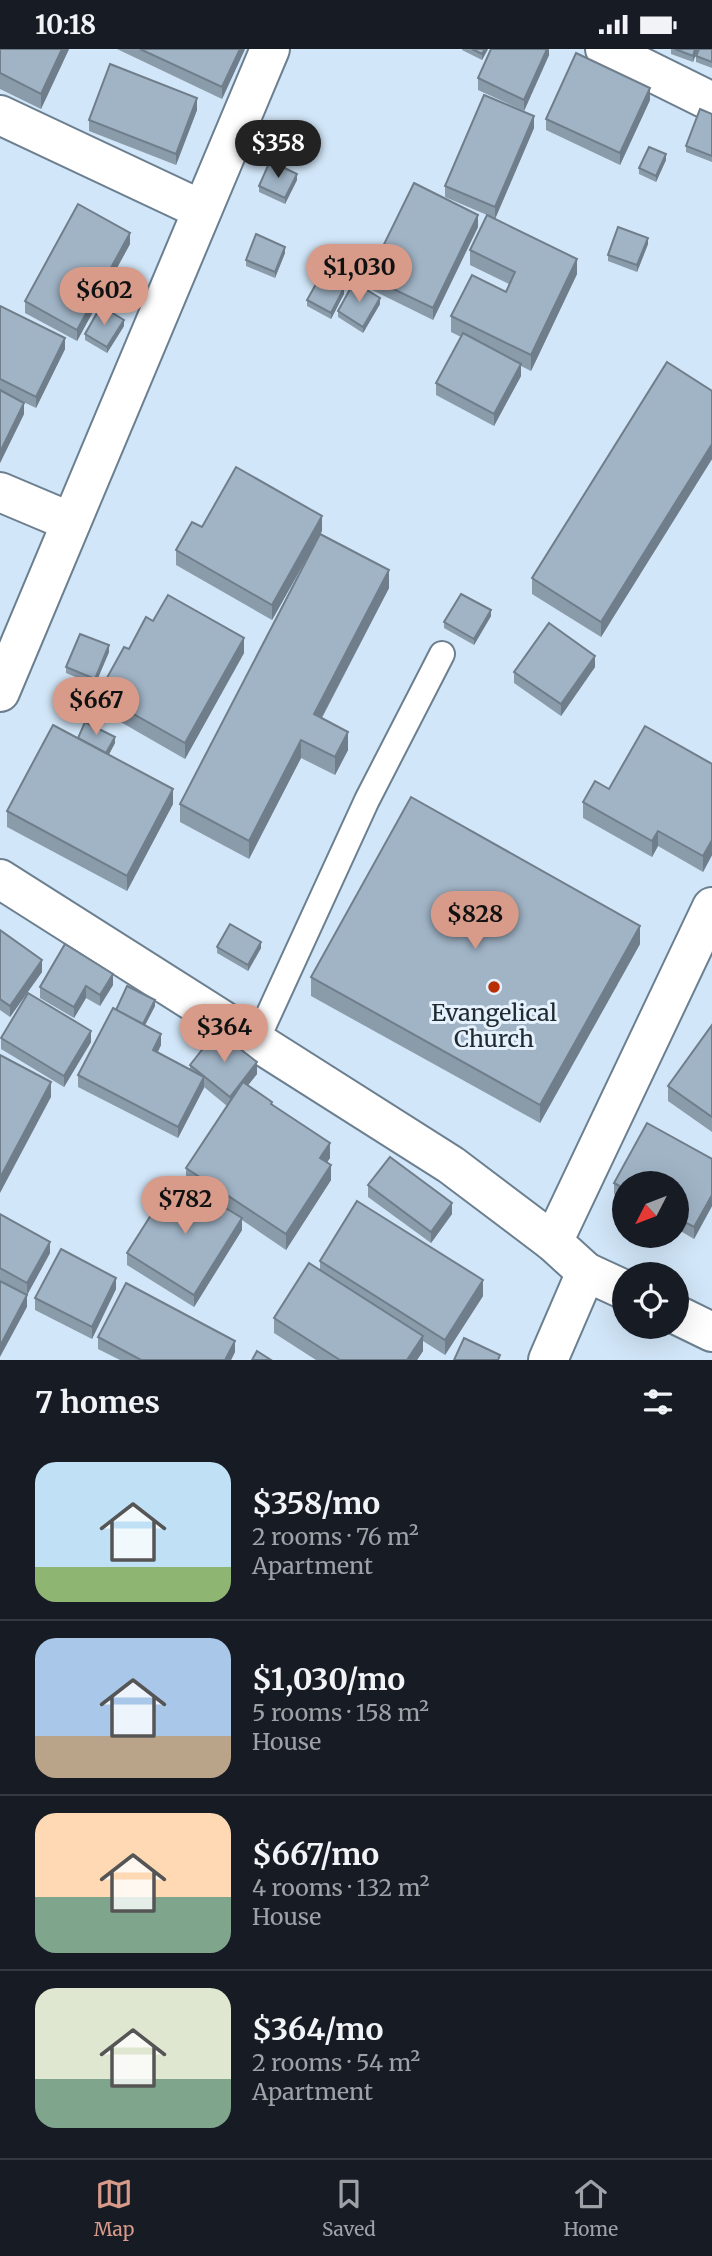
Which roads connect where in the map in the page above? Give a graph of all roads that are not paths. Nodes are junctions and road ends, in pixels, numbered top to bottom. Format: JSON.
{"nodes":[{"id":1,"x":270,"y":49,"type":"edge"},
{"id":2,"x":605,"y":49,"type":"edge"},
{"id":3,"x":712,"y":102,"type":"edge"},
{"id":4,"x":0,"y":115,"type":"edge"},
{"id":5,"x":202,"y":210,"type":"junction"},
{"id":6,"x":0,"y":492,"type":"edge"},
{"id":7,"x":71,"y":522,"type":"junction"},
{"id":8,"x":442,"y":654,"type":"dead end"},
{"id":9,"x":0,"y":692,"type":"edge"},
{"id":10,"x":0,"y":879,"type":"edge"},
{"id":11,"x":712,"y":907,"type":"edge"},
{"id":12,"x":256,"y":1042,"type":"junction"},
{"id":13,"x":553,"y":1242,"type":"junction"},
{"id":14,"x":586,"y":1272,"type":"junction"},
{"id":15,"x":612,"y":1284,"type":"edge"},
{"id":16,"x":689,"y":1321,"type":"edge"},
{"id":17,"x":712,"y":1332,"type":"edge"},
{"id":18,"x":548,"y":1360,"type":"edge"}],
"edges":[{"from":1,"to":5,"type":"street"},
{"from":2,"to":3,"type":"street"},
{"from":4,"to":5,"type":"street"},
{"from":5,"to":7,"type":"street"},
{"from":6,"to":7,"type":"street"},
{"from":7,"to":9,"type":"street"},
{"from":8,"to":12,"type":"lane"},
{"from":10,"to":12,"type":"street"},
{"from":11,"to":13,"type":"street"},
{"from":12,"to":13,"type":"street"},
{"from":13,"to":14,"type":"street"},
{"from":14,"to":15,"type":"street"},
{"from":14,"to":18,"type":"street"},
{"from":16,"to":17,"type":"street"}]}
